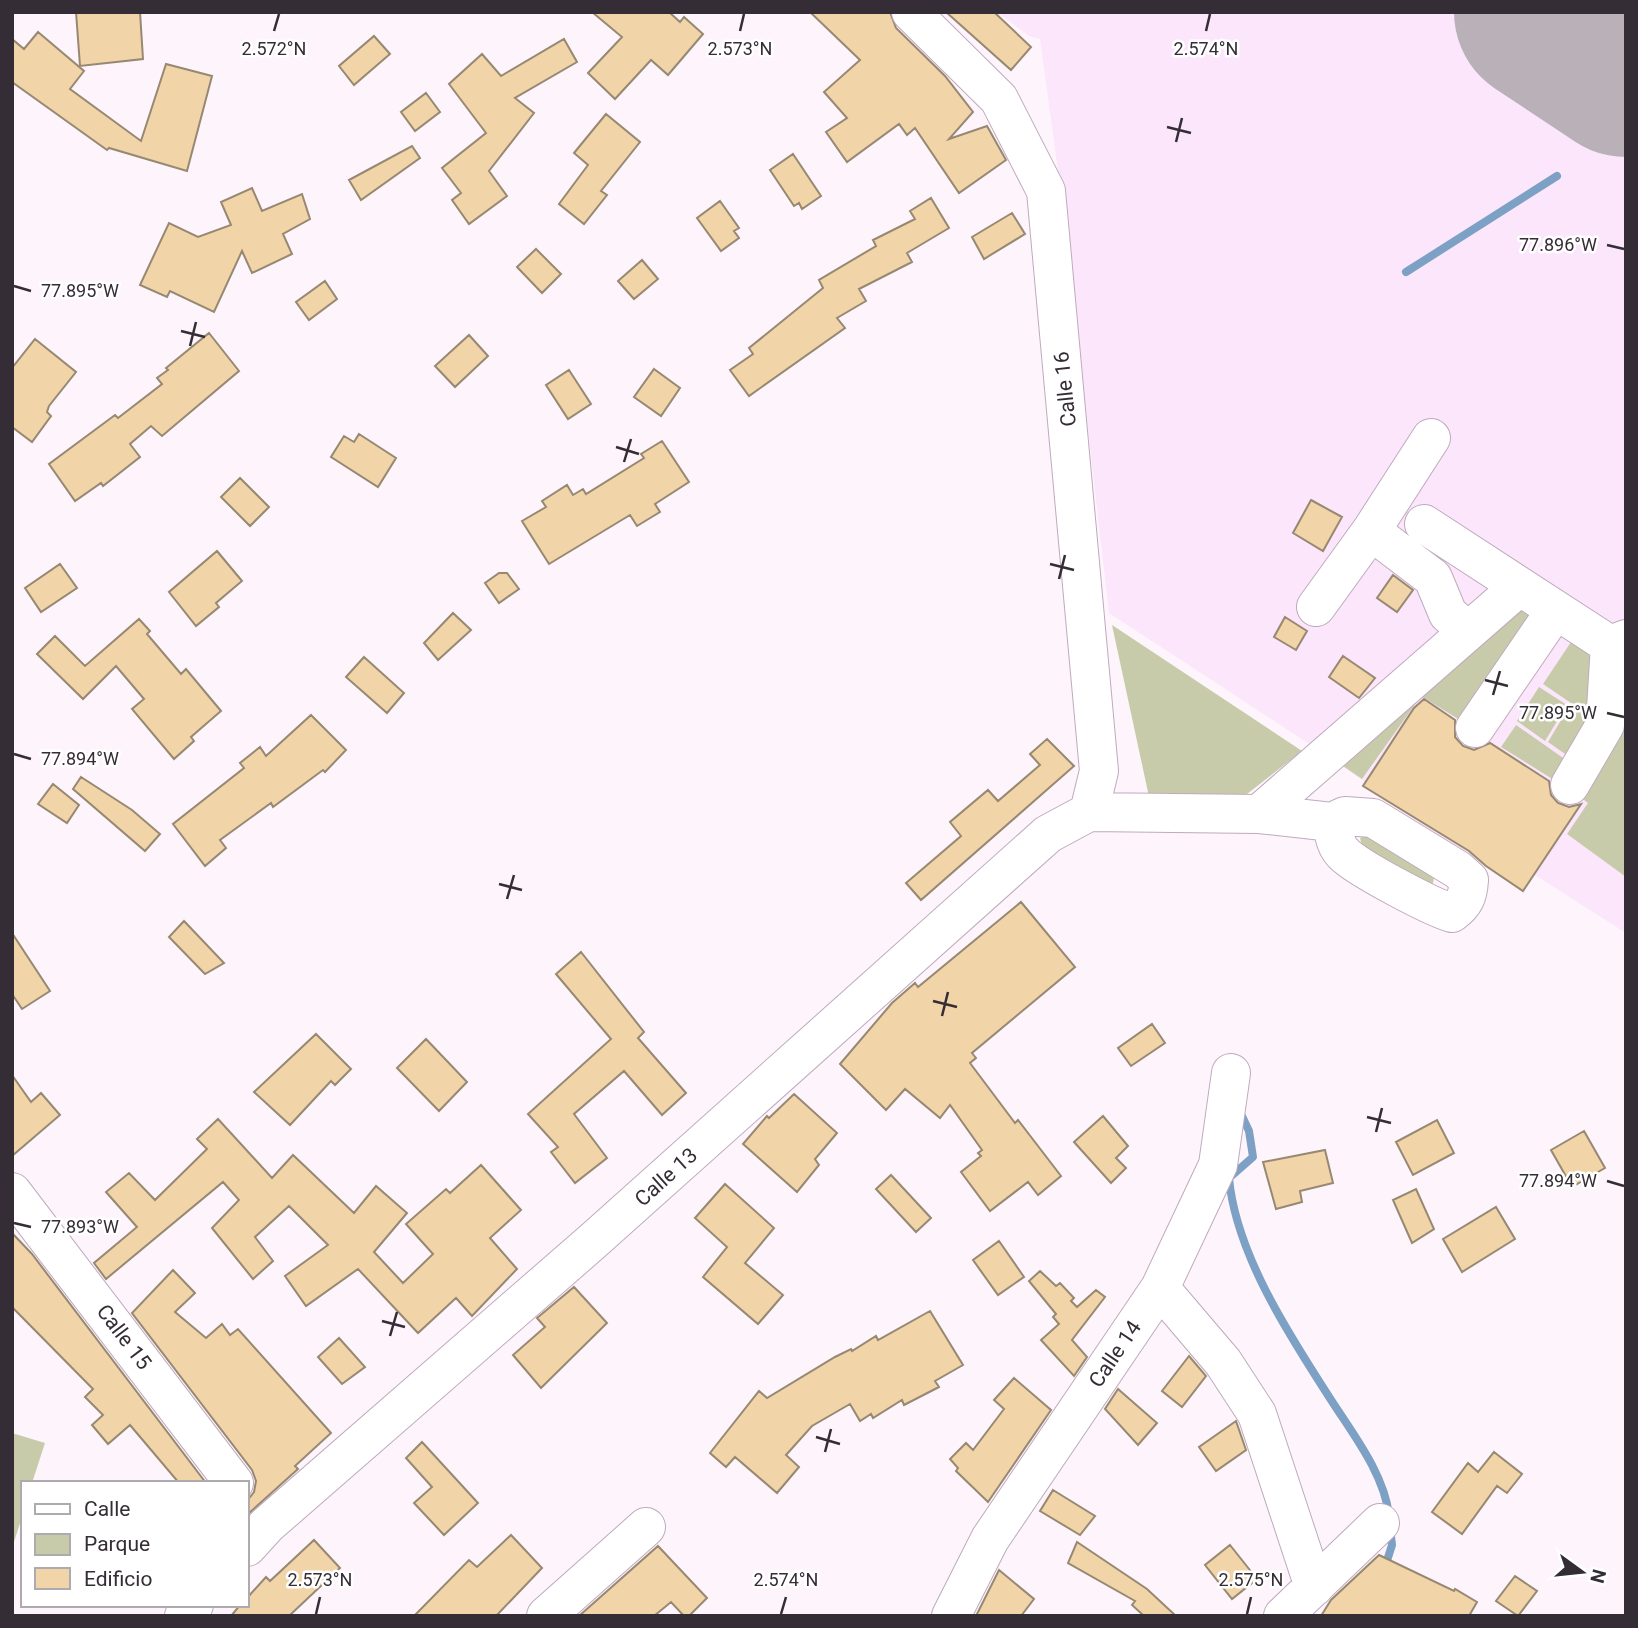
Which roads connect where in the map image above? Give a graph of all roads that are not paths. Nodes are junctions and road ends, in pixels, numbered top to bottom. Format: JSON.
{"nodes":[{"id":1,"x":911,"y":12,"type":"edge"},
{"id":2,"x":1431,"y":439,"type":"dead end"},
{"id":3,"x":1424,"y":524,"type":"dead end"},
{"id":4,"x":1371,"y":531,"type":"junction"},
{"id":5,"x":1519,"y":587,"type":"junction"},
{"id":6,"x":1316,"y":607,"type":"dead end"},
{"id":7,"x":1565,"y":617,"type":"junction"},
{"id":8,"x":1467,"y":629,"type":"junction"},
{"id":9,"x":1618,"y":642,"type":"edge"},
{"id":10,"x":1486,"y":734,"type":"dead end"},
{"id":11,"x":1570,"y":785,"type":"dead end"},
{"id":12,"x":1089,"y":813,"type":"junction"},
{"id":13,"x":1259,"y":814,"type":"junction"},
{"id":14,"x":1332,"y":822,"type":"dead end"},
{"id":15,"x":1231,"y":1073,"type":"dead end"},
{"id":16,"x":12,"y":1192,"type":"edge"},
{"id":17,"x":1160,"y":1288,"type":"junction"},
{"id":18,"x":232,"y":1481,"type":"edge"},
{"id":19,"x":1380,"y":1523,"type":"dead end"},
{"id":20,"x":253,"y":1524,"type":"edge"},
{"id":21,"x":646,"y":1527,"type":"dead end"},
{"id":22,"x":1314,"y":1587,"type":"junction"},
{"id":23,"x":546,"y":1616,"type":"edge"},
{"id":24,"x":951,"y":1616,"type":"edge"},
{"id":25,"x":1283,"y":1616,"type":"edge"}],
"edges":[{"from":1,"to":12,"type":"street","name":"Calle 16"},
{"from":2,"to":4,"type":"street"},
{"from":3,"to":5,"type":"street"},
{"from":4,"to":6,"type":"street"},
{"from":4,"to":8,"type":"street"},
{"from":5,"to":7,"type":"street"},
{"from":5,"to":8,"type":"street"},
{"from":7,"to":9,"type":"street"},
{"from":7,"to":10,"type":"street"},
{"from":8,"to":13,"type":"street"},
{"from":9,"to":11,"type":"street"},
{"from":12,"to":13,"type":"street"},
{"from":12,"to":20,"type":"street","name":"Calle 13"},
{"from":13,"to":14,"type":"street"},
{"from":15,"to":17,"type":"street","name":"Calle 14"},
{"from":16,"to":18,"type":"street","name":"Calle 15"},
{"from":17,"to":22,"type":"street"},
{"from":17,"to":24,"type":"street","name":"Calle 14"},
{"from":19,"to":22,"type":"street"},
{"from":21,"to":23,"type":"street"},
{"from":22,"to":25,"type":"street"}]}
